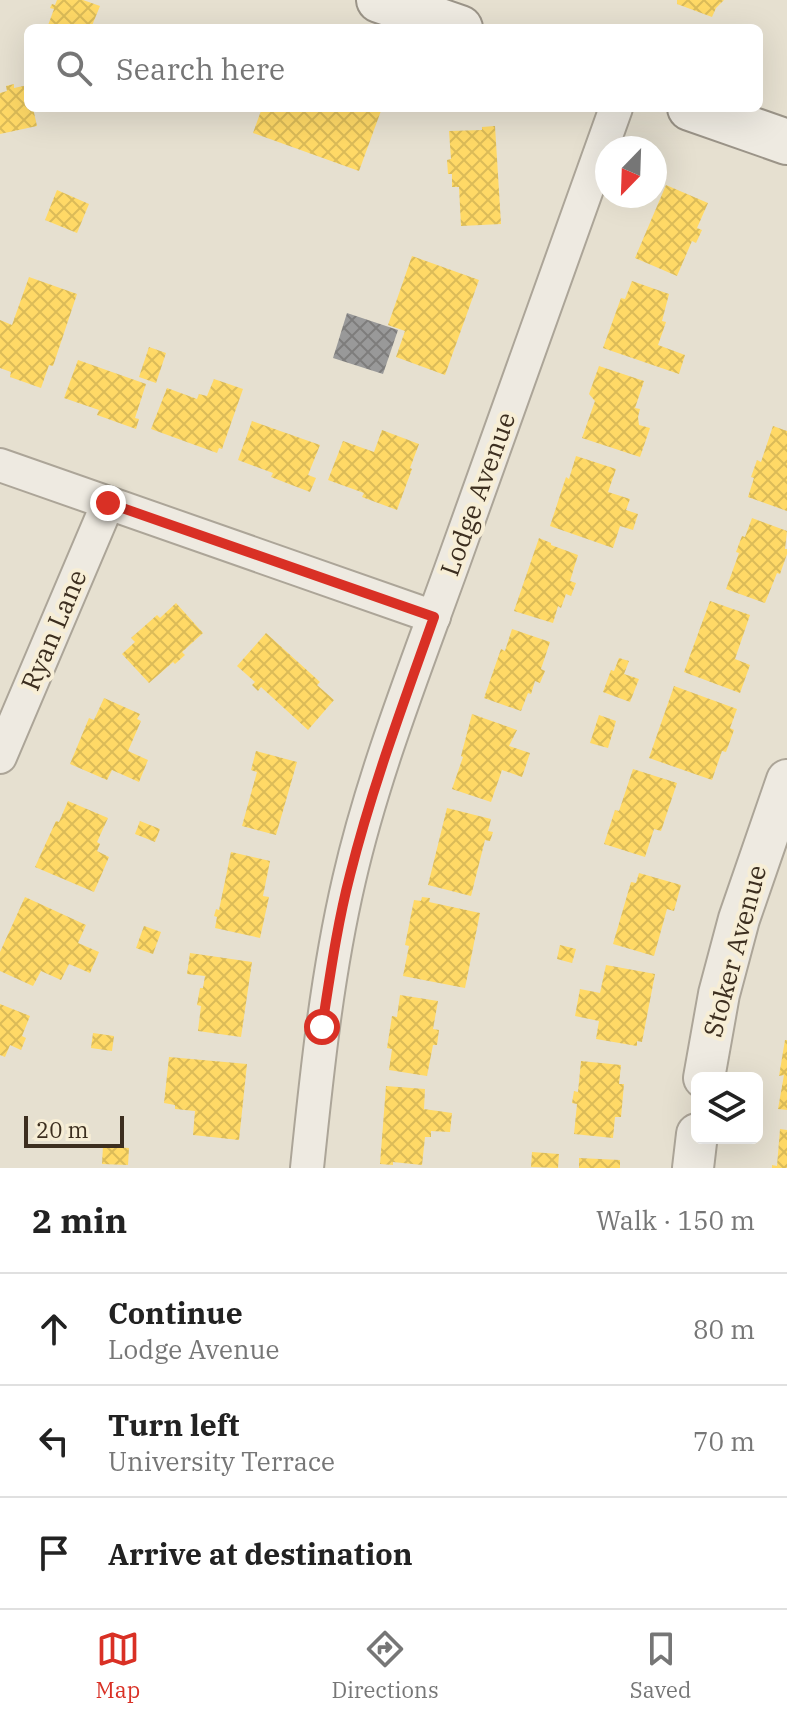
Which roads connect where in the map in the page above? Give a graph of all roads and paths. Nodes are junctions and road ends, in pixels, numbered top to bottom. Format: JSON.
{"nodes":[{"id":1,"x":379,"y":0,"type":"edge"},
{"id":2,"x":448,"y":24,"type":"edge"},
{"id":3,"x":615,"y":112,"type":"edge"},
{"id":4,"x":701,"y":112,"type":"edge"},
{"id":5,"x":787,"y":142,"type":"edge"},
{"id":6,"x":0,"y":465,"type":"edge"},
{"id":7,"x":108,"y":503,"type":"junction"},
{"id":8,"x":434,"y":617,"type":"junction"},
{"id":9,"x":0,"y":757,"type":"edge"},
{"id":10,"x":787,"y":780,"type":"edge"},
{"id":11,"x":705,"y":1072,"type":"edge"},
{"id":12,"x":696,"y":1144,"type":"edge"},
{"id":13,"x":307,"y":1168,"type":"edge"},
{"id":14,"x":693,"y":1168,"type":"edge"}],
"edges":[{"from":1,"to":2,"type":"main road"},
{"from":3,"to":8,"type":"street","name":"Lodge Avenue"},
{"from":4,"to":5,"type":"main road"},
{"from":6,"to":7,"type":"street"},
{"from":7,"to":8,"type":"street"},
{"from":7,"to":9,"type":"street","name":"Ryan Lane"},
{"from":8,"to":13,"type":"street","name":"Lodge Avenue"},
{"from":10,"to":11,"type":"street","name":"Stoker Avenue"},
{"from":12,"to":14,"type":"street"}]}
